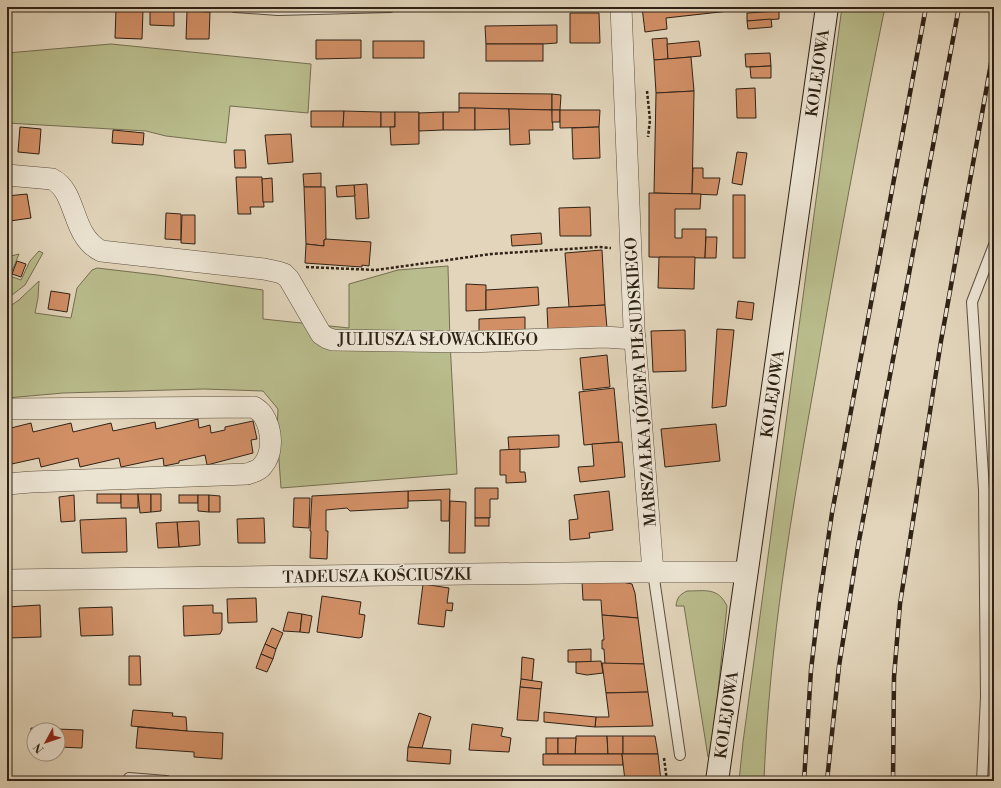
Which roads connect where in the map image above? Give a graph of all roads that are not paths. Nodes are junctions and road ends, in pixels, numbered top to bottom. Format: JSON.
{"nodes":[{"id":1,"x":235,"y":7,"type":"edge"},
{"id":2,"x":390,"y":7,"type":"edge"},
{"id":3,"x":621,"y":7,"type":"edge"},
{"id":4,"x":827,"y":7,"type":"edge"},
{"id":5,"x":7,"y":175,"type":"edge"},
{"id":6,"x":994,"y":245,"type":"edge"},
{"id":7,"x":635,"y":339,"type":"junction"},
{"id":8,"x":7,"y":409,"type":"edge"},
{"id":9,"x":7,"y":484,"type":"edge"},
{"id":10,"x":653,"y":572,"type":"junction"},
{"id":11,"x":746,"y":572,"type":"junction"},
{"id":12,"x":7,"y":580,"type":"edge"},
{"id":13,"x":994,"y":689,"type":"edge"},
{"id":14,"x":986,"y":697,"type":"junction"},
{"id":15,"x":680,"y":755,"type":"dead end"},
{"id":16,"x":129,"y":781,"type":"edge"},
{"id":17,"x":166,"y":781,"type":"edge"},
{"id":18,"x":717,"y":781,"type":"edge"},
{"id":19,"x":982,"y":781,"type":"edge"}],
"edges":[{"from":1,"to":2,"type":"lane"},
{"from":3,"to":7,"type":"street","name":"MARSZAŁKA JÓZEFA PIŁSUDSKIEGO"},
{"from":4,"to":11,"type":"street","name":"KOLEJOWA"},
{"from":5,"to":7,"type":"street","name":"JULIUSZA SŁOWACKIEGO"},
{"from":6,"to":14,"type":"lane"},
{"from":7,"to":10,"type":"street","name":"MARSZAŁKA JÓZEFA PIŁSUDSKIEGO"},
{"from":8,"to":9,"type":"street"},
{"from":10,"to":11,"type":"street","name":"TADEUSZA KOŚCIUSZKI"},
{"from":10,"to":12,"type":"street","name":"TADEUSZA KOŚCIUSZKI"},
{"from":10,"to":15,"type":"lane","name":"MARSZAŁKA JÓZEFA PIŁSUDSKIEGO"},
{"from":11,"to":18,"type":"street","name":"KOLEJOWA"},
{"from":13,"to":14,"type":"lane"},
{"from":14,"to":19,"type":"lane"},
{"from":16,"to":17,"type":"lane"}]}
